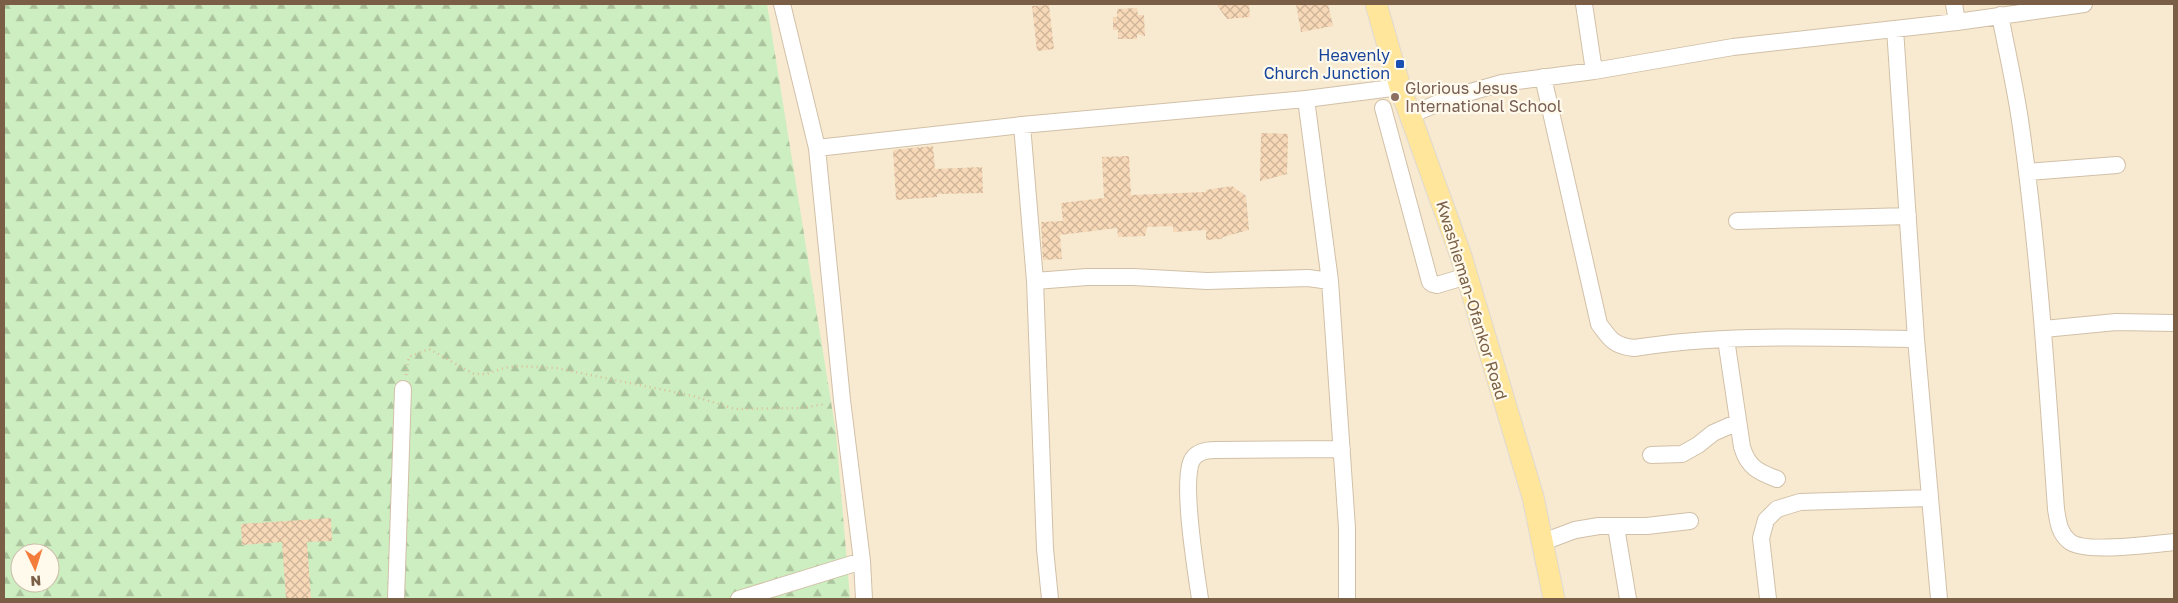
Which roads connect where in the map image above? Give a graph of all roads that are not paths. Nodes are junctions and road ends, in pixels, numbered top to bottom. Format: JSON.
{"nodes":[{"id":1,"x":782,"y":4,"type":"edge"},
{"id":2,"x":1376,"y":4,"type":"edge"},
{"id":3,"x":1584,"y":4,"type":"edge"},
{"id":4,"x":1954,"y":4,"type":"edge"},
{"id":5,"x":2084,"y":4,"type":"edge"},
{"id":6,"x":2000,"y":15,"type":"junction"},
{"id":7,"x":1957,"y":22,"type":"junction"},
{"id":8,"x":1895,"y":29,"type":"junction"},
{"id":9,"x":1594,"y":71,"type":"junction"},
{"id":10,"x":1543,"y":77,"type":"junction"},
{"id":11,"x":1400,"y":87,"type":"junction"},
{"id":12,"x":1306,"y":99,"type":"junction"},
{"id":13,"x":1383,"y":108,"type":"dead end"},
{"id":14,"x":1410,"y":115,"type":"junction"},
{"id":15,"x":1022,"y":125,"type":"junction"},
{"id":16,"x":817,"y":148,"type":"junction"},
{"id":17,"x":2117,"y":165,"type":"dead end"},
{"id":18,"x":2027,"y":172,"type":"junction"},
{"id":19,"x":1908,"y":216,"type":"junction"},
{"id":20,"x":1737,"y":220,"type":"dead end"},
{"id":21,"x":1467,"y":276,"type":"junction"},
{"id":22,"x":1035,"y":281,"type":"junction"},
{"id":23,"x":1330,"y":281,"type":"junction"},
{"id":24,"x":2174,"y":323,"type":"edge"},
{"id":25,"x":2044,"y":330,"type":"junction"},
{"id":26,"x":1726,"y":339,"type":"junction"},
{"id":27,"x":1916,"y":339,"type":"junction"},
{"id":28,"x":403,"y":390,"type":"road end"},
{"id":29,"x":1738,"y":422,"type":"junction"},
{"id":30,"x":1342,"y":449,"type":"junction"},
{"id":31,"x":1651,"y":455,"type":"dead end"},
{"id":32,"x":1777,"y":480,"type":"dead end"},
{"id":33,"x":1930,"y":498,"type":"junction"},
{"id":34,"x":1690,"y":521,"type":"dead end"},
{"id":35,"x":1616,"y":527,"type":"junction"},
{"id":36,"x":1543,"y":542,"type":"junction"},
{"id":37,"x":2174,"y":542,"type":"edge"},
{"id":38,"x":862,"y":561,"type":"junction"},
{"id":39,"x":396,"y":599,"type":"edge"},
{"id":40,"x":739,"y":599,"type":"edge"},
{"id":41,"x":864,"y":599,"type":"edge"},
{"id":42,"x":1050,"y":599,"type":"edge"},
{"id":43,"x":1200,"y":599,"type":"edge"},
{"id":44,"x":1347,"y":599,"type":"edge"},
{"id":45,"x":1554,"y":599,"type":"edge"},
{"id":46,"x":1628,"y":599,"type":"edge"},
{"id":47,"x":1768,"y":599,"type":"edge"},
{"id":48,"x":1939,"y":599,"type":"edge"}],
"edges":[{"from":1,"to":16,"type":"street"},
{"from":2,"to":11,"type":"main road","name":"Kwashieman-Ofankor Road"},
{"from":3,"to":9,"type":"street"},
{"from":4,"to":7,"type":"street"},
{"from":5,"to":6,"type":"street"},
{"from":6,"to":7,"type":"street"},
{"from":6,"to":18,"type":"street"},
{"from":7,"to":8,"type":"street"},
{"from":8,"to":9,"type":"street"},
{"from":8,"to":19,"type":"street"},
{"from":9,"to":10,"type":"street"},
{"from":10,"to":14,"type":"street"},
{"from":10,"to":26,"type":"street"},
{"from":11,"to":12,"type":"street"},
{"from":11,"to":14,"type":"main road","name":"Kwashieman-Ofankor Road"},
{"from":12,"to":15,"type":"street"},
{"from":12,"to":23,"type":"street"},
{"from":13,"to":21,"type":"street"},
{"from":14,"to":21,"type":"main road","name":"Kwashieman-Ofankor Road"},
{"from":15,"to":16,"type":"street"},
{"from":15,"to":22,"type":"street"},
{"from":16,"to":38,"type":"street"},
{"from":17,"to":18,"type":"street"},
{"from":18,"to":25,"type":"street"},
{"from":19,"to":20,"type":"street"},
{"from":19,"to":27,"type":"street"},
{"from":21,"to":36,"type":"main road","name":"Kwashieman-Ofankor Road"},
{"from":22,"to":23,"type":"street"},
{"from":22,"to":42,"type":"street"},
{"from":23,"to":30,"type":"street"},
{"from":24,"to":25,"type":"street"},
{"from":25,"to":37,"type":"street"},
{"from":26,"to":27,"type":"street"},
{"from":26,"to":29,"type":"street"},
{"from":27,"to":33,"type":"street"},
{"from":28,"to":39,"type":"street"},
{"from":29,"to":31,"type":"street"},
{"from":29,"to":32,"type":"street"},
{"from":30,"to":43,"type":"street"},
{"from":30,"to":44,"type":"street"},
{"from":33,"to":47,"type":"street"},
{"from":33,"to":48,"type":"street"},
{"from":34,"to":35,"type":"street"},
{"from":35,"to":36,"type":"street"},
{"from":35,"to":46,"type":"street"},
{"from":36,"to":45,"type":"main road","name":"Kwashieman-Ofankor Road"},
{"from":38,"to":40,"type":"street"},
{"from":38,"to":41,"type":"street"}]}
